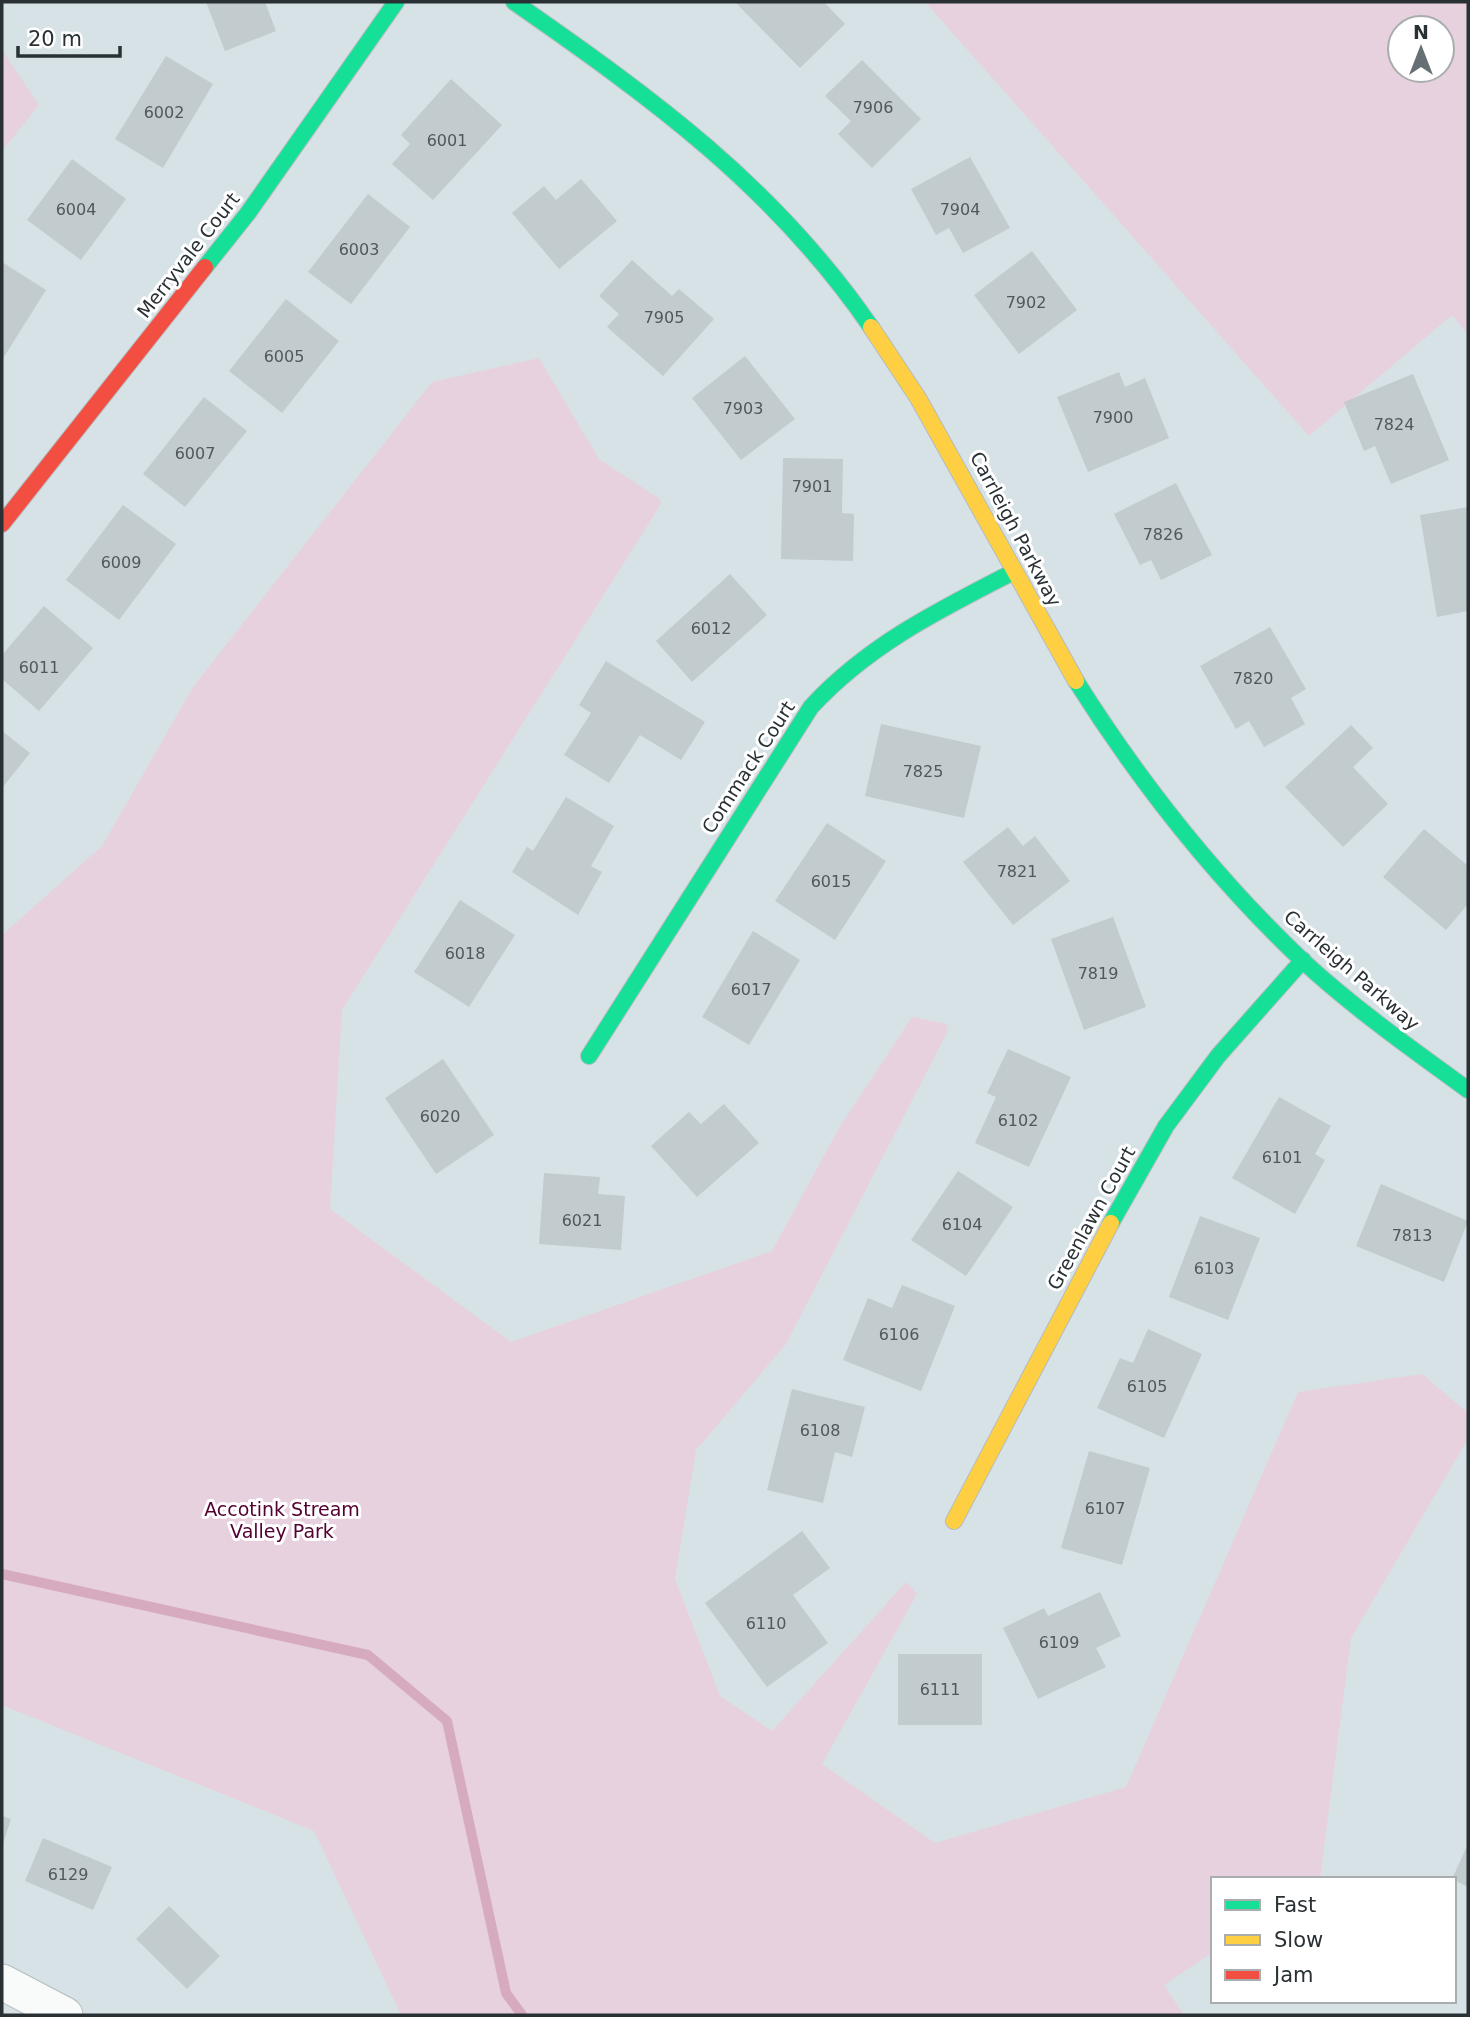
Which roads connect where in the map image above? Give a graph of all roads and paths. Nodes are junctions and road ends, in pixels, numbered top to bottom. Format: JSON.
{"nodes":[{"id":1,"x":396,"y":2,"type":"edge"},
{"id":2,"x":514,"y":2,"type":"edge"},
{"id":3,"x":2,"y":524,"type":"edge"},
{"id":4,"x":1013,"y":572,"type":"junction"},
{"id":5,"x":1303,"y":960,"type":"junction"},
{"id":6,"x":589,"y":1056,"type":"dead end"},
{"id":7,"x":1468,"y":1090,"type":"edge"},
{"id":8,"x":954,"y":1521,"type":"dead end"},
{"id":9,"x":2,"y":1982,"type":"edge"},
{"id":10,"x":65,"y":2015,"type":"edge"}],
"edges":[{"from":1,"to":3,"type":"street","name":"Merryvale Court"},
{"from":2,"to":4,"type":"street","name":"Carrleigh Parkway"},
{"from":4,"to":5,"type":"street","name":"Carrleigh Parkway"},
{"from":4,"to":6,"type":"street","name":"Commack Court"},
{"from":5,"to":7,"type":"street","name":"Carrleigh Parkway"},
{"from":5,"to":8,"type":"street","name":"Greenlawn Court"},
{"from":9,"to":10,"type":"street"}]}
